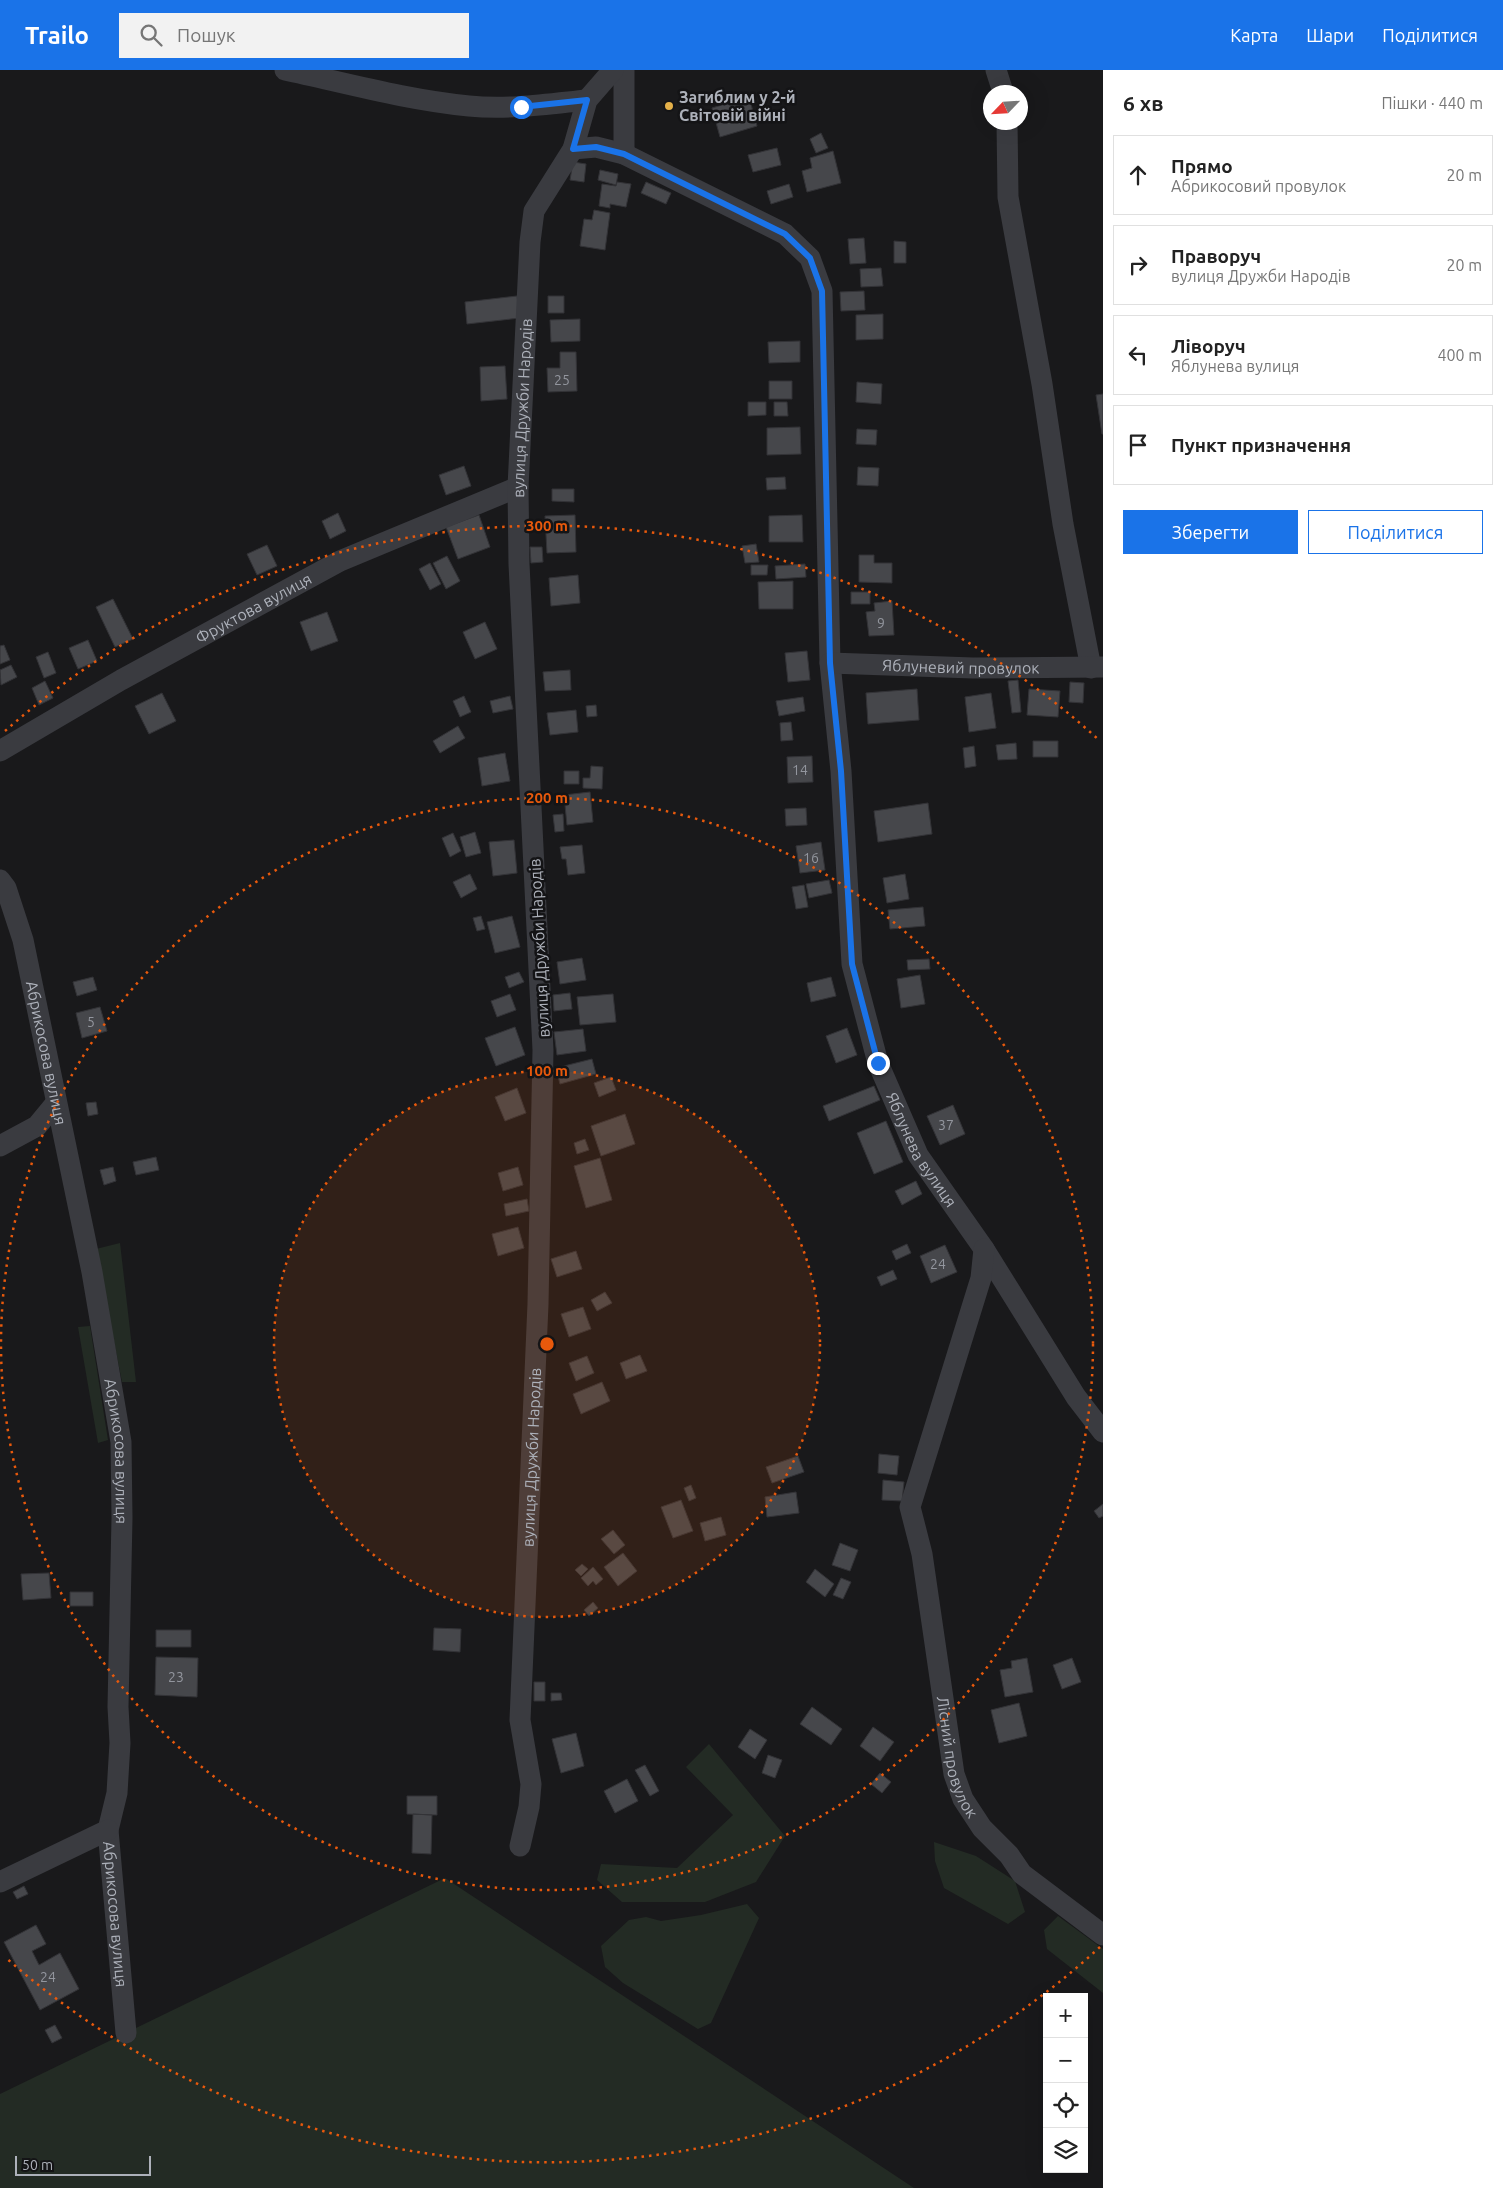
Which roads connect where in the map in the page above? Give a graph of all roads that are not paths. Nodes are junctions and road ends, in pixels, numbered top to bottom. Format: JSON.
{"nodes":[{"id":1,"x":285,"y":70,"type":"edge"},
{"id":2,"x":613,"y":70,"type":"edge"},
{"id":3,"x":624,"y":70,"type":"edge"},
{"id":4,"x":996,"y":70,"type":"edge"},
{"id":5,"x":1001,"y":85,"type":"edge"},
{"id":6,"x":587,"y":100,"type":"junction"},
{"id":7,"x":1007,"y":130,"type":"edge"},
{"id":8,"x":573,"y":149,"type":"junction"},
{"id":9,"x":624,"y":154,"type":"junction"},
{"id":10,"x":518,"y":486,"type":"junction"},
{"id":11,"x":830,"y":663,"type":"junction"},
{"id":12,"x":1097,"y":668,"type":"edge"},
{"id":13,"x":0,"y":751,"type":"edge"},
{"id":14,"x":0,"y":880,"type":"edge"},
{"id":15,"x":56,"y":1103,"type":"junction"},
{"id":16,"x":0,"y":1146,"type":"edge"},
{"id":17,"x":984,"y":1249,"type":"junction"},
{"id":18,"x":1103,"y":1432,"type":"edge"},
{"id":19,"x":108,"y":1830,"type":"junction"},
{"id":20,"x":520,"y":1846,"type":"dead end"},
{"id":21,"x":0,"y":1882,"type":"edge"},
{"id":22,"x":1103,"y":1935,"type":"edge"},
{"id":23,"x":126,"y":2033,"type":"dead end"}],
"edges":[{"from":1,"to":6,"type":"street"},
{"from":2,"to":6,"type":"street","name":"вулиця Дружби Народів"},
{"from":3,"to":9,"type":"street"},
{"from":4,"to":5,"type":"street"},
{"from":6,"to":8,"type":"street","name":"вулиця Дружби Народів"},
{"from":7,"to":12,"type":"street"},
{"from":8,"to":9,"type":"street","name":"Яблунева вулиця"},
{"from":8,"to":10,"type":"street","name":"вулиця Дружби Народів"},
{"from":9,"to":11,"type":"street","name":"Яблунева вулиця"},
{"from":10,"to":13,"type":"street","name":"Фруктова вулиця"},
{"from":10,"to":20,"type":"street","name":"вулиця Дружби Народів"},
{"from":11,"to":12,"type":"street","name":"Яблуневий провулок"},
{"from":11,"to":17,"type":"street","name":"Яблунева вулиця"},
{"from":14,"to":15,"type":"street","name":"Абрикосова вулиця"},
{"from":15,"to":16,"type":"street"},
{"from":15,"to":19,"type":"street","name":"Абрикосова вулиця"},
{"from":17,"to":18,"type":"street","name":"Яблунева вулиця"},
{"from":17,"to":22,"type":"street","name":"Лісний провулок"},
{"from":19,"to":21,"type":"street"},
{"from":19,"to":23,"type":"street","name":"Абрикосова вулиця"}]}
